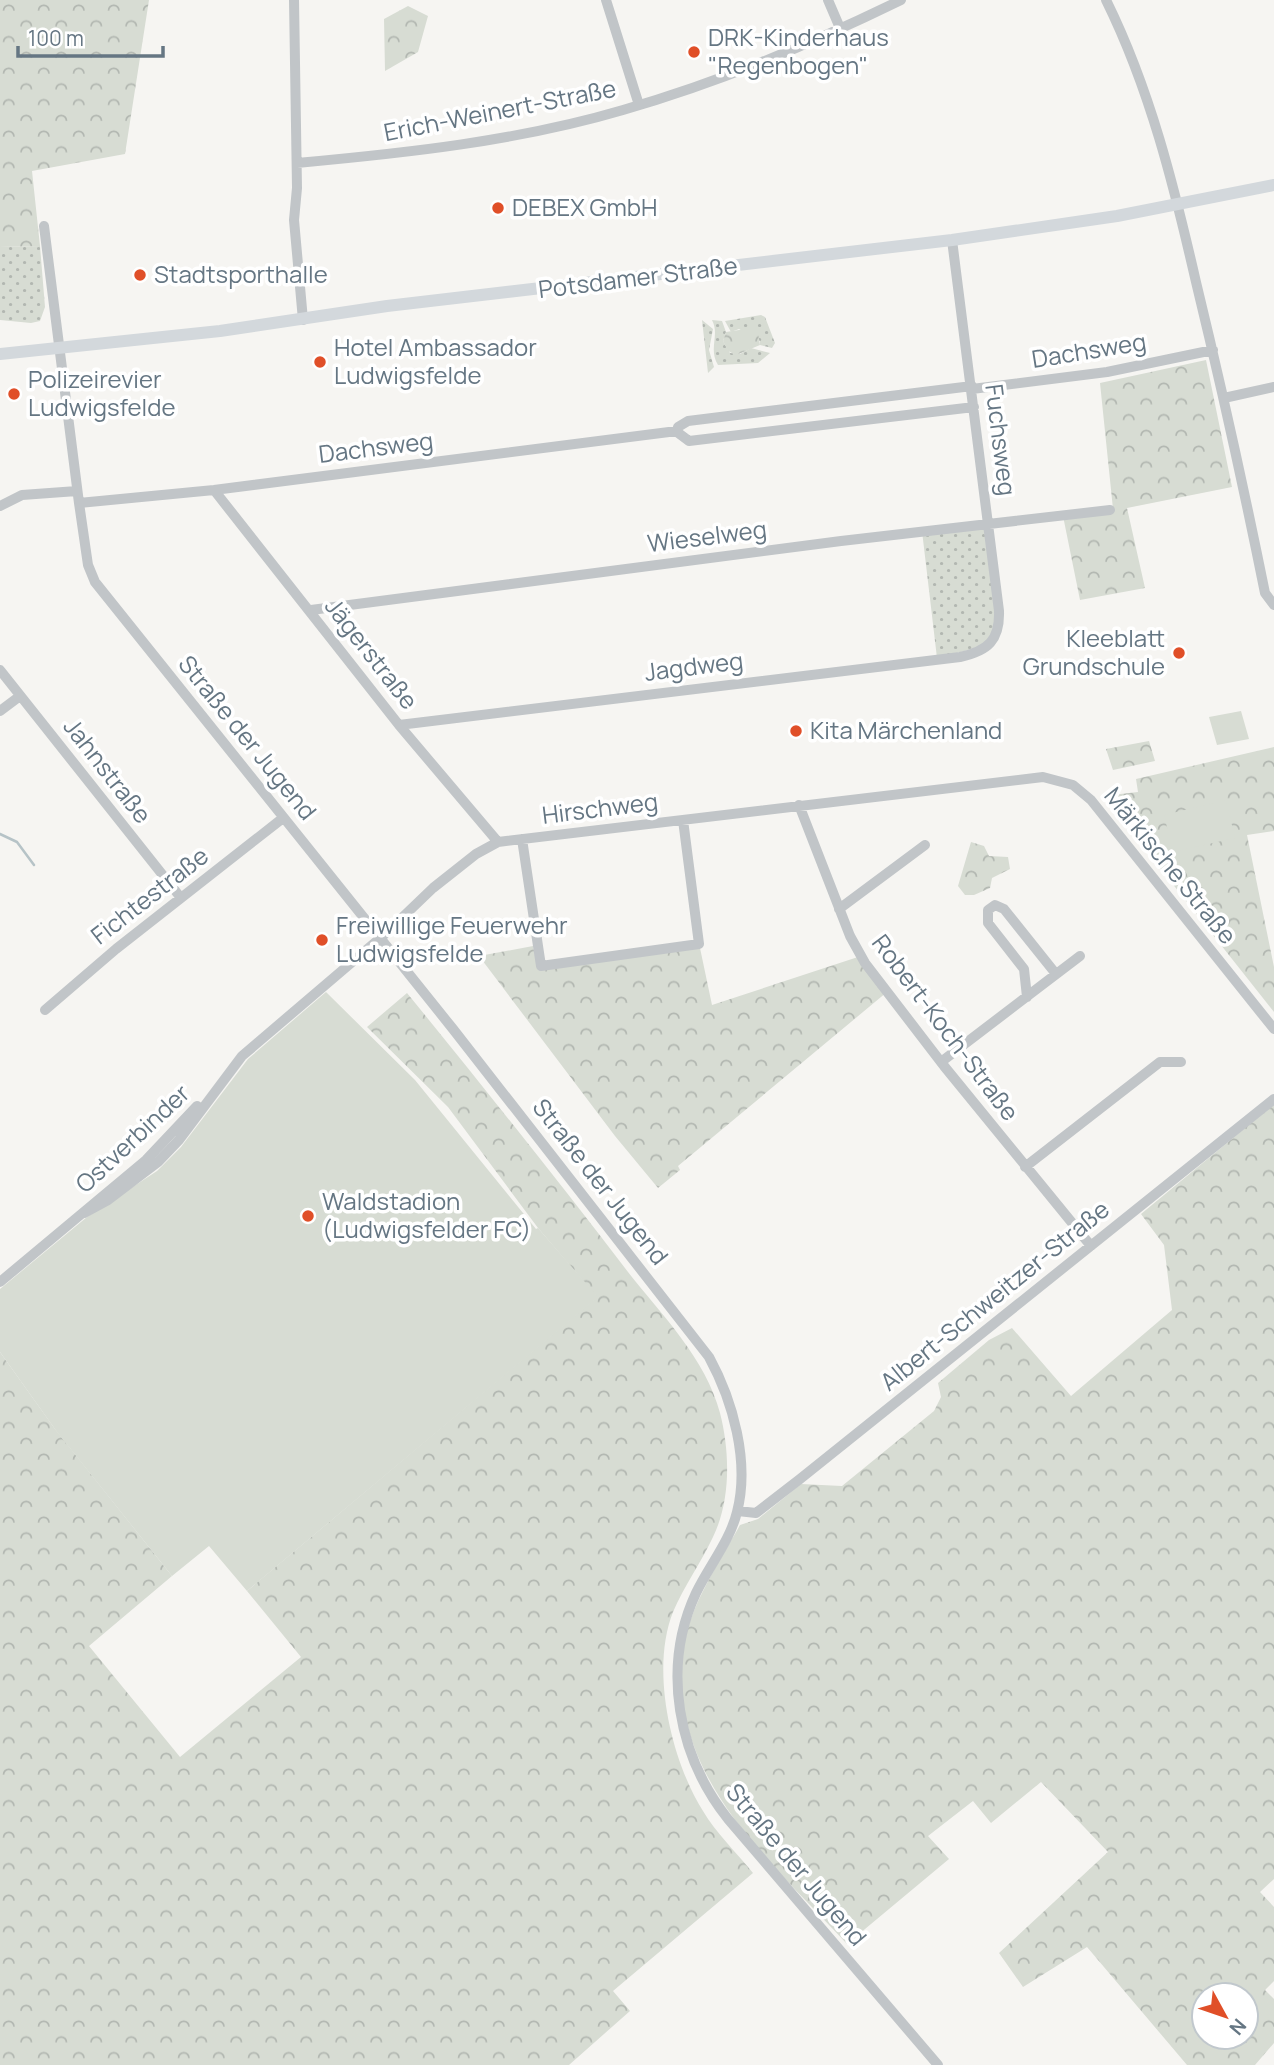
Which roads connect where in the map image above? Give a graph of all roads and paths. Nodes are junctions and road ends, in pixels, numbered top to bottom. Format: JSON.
{"nodes":[{"id":1,"x":294,"y":0,"type":"edge"},
{"id":2,"x":606,"y":0,"type":"edge"},
{"id":3,"x":828,"y":0,"type":"edge"},
{"id":4,"x":901,"y":0,"type":"edge"},
{"id":5,"x":1106,"y":0,"type":"edge"},
{"id":6,"x":840,"y":28,"type":"junction"},
{"id":7,"x":639,"y":105,"type":"junction"},
{"id":8,"x":297,"y":163,"type":"junction"},
{"id":9,"x":1274,"y":185,"type":"edge"},
{"id":10,"x":1178,"y":204,"type":"junction"},
{"id":11,"x":44,"y":226,"type":"dead end"},
{"id":12,"x":952,"y":240,"type":"junction"},
{"id":13,"x":303,"y":320,"type":"junction"},
{"id":14,"x":59,"y":348,"type":"junction"},
{"id":15,"x":1213,"y":350,"type":"junction"},
{"id":16,"x":0,"y":354,"type":"edge"},
{"id":17,"x":972,"y":387,"type":"junction"},
{"id":18,"x":1274,"y":387,"type":"edge"},
{"id":19,"x":1224,"y":398,"type":"junction"},
{"id":20,"x":974,"y":407,"type":"junction"},
{"id":21,"x":677,"y":432,"type":"junction"},
{"id":22,"x":214,"y":490,"type":"junction"},
{"id":23,"x":77,"y":491,"type":"junction"},
{"id":24,"x":79,"y":503,"type":"junction"},
{"id":25,"x":0,"y":506,"type":"edge"},
{"id":26,"x":1110,"y":510,"type":"dead end"},
{"id":27,"x":989,"y":523,"type":"junction"},
{"id":28,"x":1274,"y":605,"type":"edge"},
{"id":29,"x":311,"y":610,"type":"junction"},
{"id":30,"x":992,"y":644,"type":"joint"},
{"id":31,"x":0,"y":670,"type":"edge"},
{"id":32,"x":20,"y":695,"type":"junction"},
{"id":33,"x":0,"y":712,"type":"edge"},
{"id":34,"x":399,"y":724,"type":"junction"},
{"id":35,"x":799,"y":805,"type":"junction"},
{"id":36,"x":283,"y":818,"type":"junction"},
{"id":37,"x":683,"y":820,"type":"junction"},
{"id":38,"x":522,"y":839,"type":"junction"},
{"id":39,"x":498,"y":842,"type":"junction"},
{"id":40,"x":925,"y":845,"type":"dead end"},
{"id":41,"x":181,"y":898,"type":"junction"},
{"id":42,"x":839,"y":909,"type":"junction"},
{"id":43,"x":379,"y":939,"type":"junction"},
{"id":44,"x":1080,"y":956,"type":"dead end"},
{"id":45,"x":1056,"y":974,"type":"junction"},
{"id":46,"x":1027,"y":997,"type":"junction"},
{"id":47,"x":45,"y":1010,"type":"dead end"},
{"id":48,"x":1274,"y":1029,"type":"edge"},
{"id":49,"x":941,"y":1062,"type":"junction"},
{"id":50,"x":1181,"y":1062,"type":"dead end"},
{"id":51,"x":1274,"y":1099,"type":"edge"},
{"id":52,"x":1025,"y":1167,"type":"junction"},
{"id":53,"x":1091,"y":1246,"type":"junction"},
{"id":54,"x":0,"y":1282,"type":"edge"},
{"id":55,"x":738,"y":1511,"type":"junction"},
{"id":56,"x":938,"y":2065,"type":"edge"}],
"edges":[{"from":1,"to":8,"type":"street"},
{"from":2,"to":7,"type":"street"},
{"from":3,"to":6,"type":"street"},
{"from":4,"to":6,"type":"street","name":"Erich-Weinert-Straße"},
{"from":5,"to":10,"type":"street"},
{"from":6,"to":7,"type":"street","name":"Erich-Weinert-Straße"},
{"from":7,"to":8,"type":"street","name":"Erich-Weinert-Straße"},
{"from":8,"to":13,"type":"street"},
{"from":9,"to":10,"type":"main road","name":"Potsdamer Straße"},
{"from":10,"to":12,"type":"main road","name":"Potsdamer Straße"},
{"from":10,"to":15,"type":"street"},
{"from":11,"to":14,"type":"street","name":"Straße der Jugend"},
{"from":12,"to":13,"type":"main road","name":"Potsdamer Straße"},
{"from":12,"to":17,"type":"street","name":"Fuchsweg"},
{"from":13,"to":14,"type":"main road","name":"Potsdamer Straße"},
{"from":14,"to":16,"type":"main road","name":"Potsdamer Straße"},
{"from":14,"to":23,"type":"street","name":"Straße der Jugend"},
{"from":15,"to":17,"type":"street","name":"Dachsweg"},
{"from":15,"to":19,"type":"street"},
{"from":17,"to":20,"type":"street","name":"Fuchsweg"},
{"from":17,"to":21,"type":"street","name":"Dachsweg"},
{"from":18,"to":19,"type":"street"},
{"from":19,"to":28,"type":"street"},
{"from":20,"to":21,"type":"street","name":"Dachsweg"},
{"from":20,"to":27,"type":"street","name":"Fuchsweg"},
{"from":21,"to":22,"type":"street","name":"Dachsweg"},
{"from":22,"to":24,"type":"street","name":"Dachsweg"},
{"from":22,"to":29,"type":"street","name":"Jägerstraße"},
{"from":23,"to":24,"type":"street","name":"Straße der Jugend"},
{"from":23,"to":25,"type":"street"},
{"from":24,"to":36,"type":"street","name":"Straße der Jugend"},
{"from":26,"to":27,"type":"street","name":"Wieselweg"},
{"from":27,"to":29,"type":"street","name":"Wieselweg"},
{"from":27,"to":30,"type":"street","name":"Fuchsweg"},
{"from":29,"to":34,"type":"street","name":"Jägerstraße"},
{"from":30,"to":34,"type":"street","name":"Jagdweg"},
{"from":31,"to":32,"type":"street","name":"Jahnstraße"},
{"from":32,"to":33,"type":"street"},
{"from":32,"to":41,"type":"street","name":"Jahnstraße"},
{"from":34,"to":39,"type":"street","name":"Jägerstraße"},
{"from":35,"to":37,"type":"street","name":"Hirschweg"},
{"from":35,"to":42,"type":"street","name":"Robert-Koch-Straße"},
{"from":35,"to":48,"type":"street","name":"Märkische Straße"},
{"from":36,"to":41,"type":"street","name":"Fichtestraße"},
{"from":36,"to":43,"type":"street","name":"Straße der Jugend"},
{"from":37,"to":38,"type":"street","name":"Hirschweg"},
{"from":37,"to":38,"type":"street","name":"Hirschweg"},
{"from":38,"to":39,"type":"street","name":"Hirschweg"},
{"from":39,"to":43,"type":"street","name":"Hirschweg"},
{"from":40,"to":42,"type":"street"},
{"from":41,"to":47,"type":"street","name":"Fichtestraße"},
{"from":42,"to":49,"type":"street","name":"Robert-Koch-Straße"},
{"from":43,"to":54,"type":"street","name":"Ostverbinder"},
{"from":43,"to":55,"type":"street","name":"Straße der Jugend"},
{"from":44,"to":45,"type":"street"},
{"from":45,"to":46,"type":"street"},
{"from":45,"to":46,"type":"street"},
{"from":46,"to":49,"type":"street"},
{"from":49,"to":52,"type":"street","name":"Robert-Koch-Straße"},
{"from":50,"to":52,"type":"street"},
{"from":51,"to":53,"type":"street","name":"Albert-Schweitzer-Straße"},
{"from":52,"to":53,"type":"street","name":"Robert-Koch-Straße"},
{"from":53,"to":55,"type":"street","name":"Albert-Schweitzer-Straße"},
{"from":55,"to":56,"type":"street","name":"Straße der Jugend"}]}
